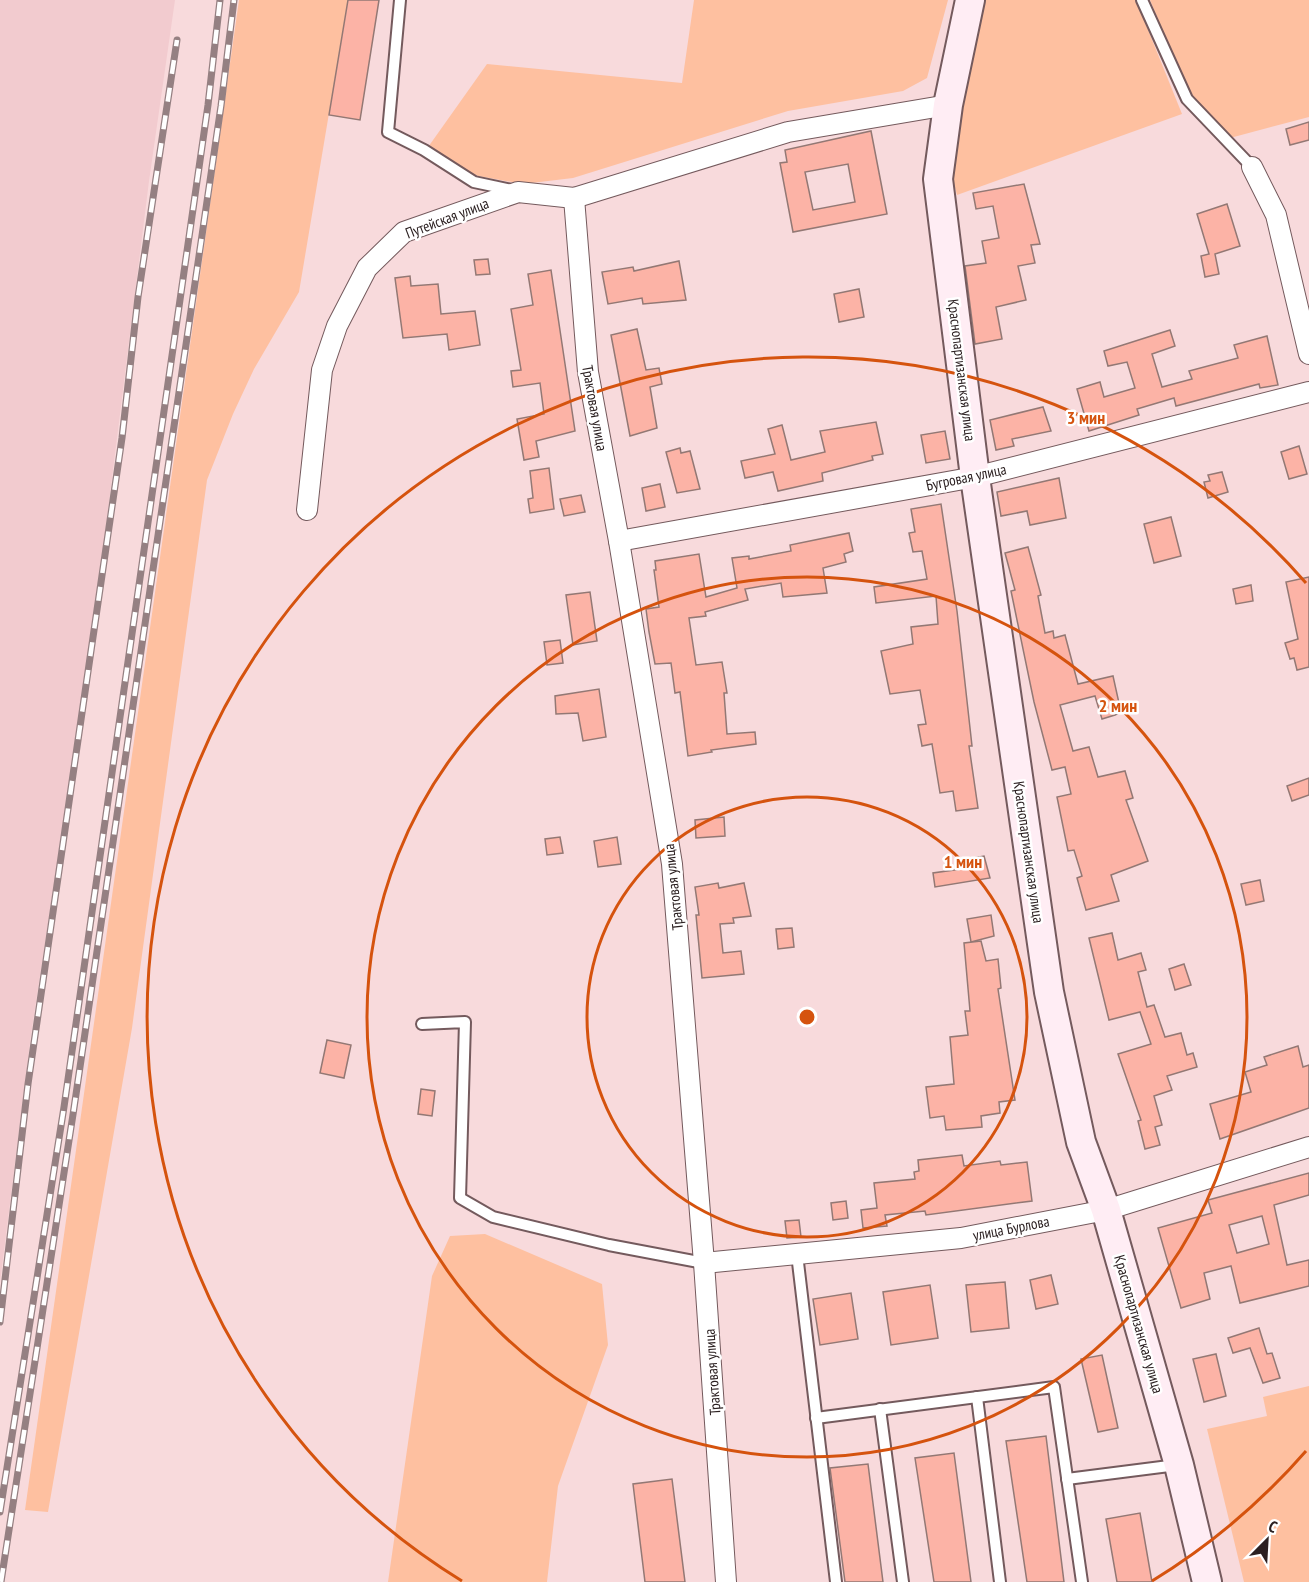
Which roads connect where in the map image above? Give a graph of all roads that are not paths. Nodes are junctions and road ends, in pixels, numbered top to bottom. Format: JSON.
{"nodes":[{"id":1,"x":400,"y":0,"type":"edge"},
{"id":2,"x":970,"y":0,"type":"edge"},
{"id":3,"x":1142,"y":0,"type":"edge"},
{"id":4,"x":948,"y":105,"type":"junction"},
{"id":5,"x":1252,"y":167,"type":"joint"},
{"id":6,"x":518,"y":192,"type":"junction"},
{"id":7,"x":574,"y":198,"type":"junction"},
{"id":8,"x":1309,"y":354,"type":"edge"},
{"id":9,"x":1309,"y":392,"type":"edge"},
{"id":10,"x":975,"y":477,"type":"junction"},
{"id":11,"x":307,"y":510,"type":"dead end"},
{"id":12,"x":619,"y":541,"type":"junction"},
{"id":13,"x":422,"y":1024,"type":"dead end"},
{"id":14,"x":1309,"y":1147,"type":"edge"},
{"id":15,"x":1106,"y":1210,"type":"junction"},
{"id":16,"x":797,"y":1254,"type":"junction"},
{"id":17,"x":704,"y":1263,"type":"junction"},
{"id":18,"x":977,"y":1397,"type":"junction"},
{"id":19,"x":880,"y":1410,"type":"junction"},
{"id":20,"x":816,"y":1418,"type":"junction"},
{"id":21,"x":1179,"y":1465,"type":"junction"},
{"id":22,"x":1067,"y":1479,"type":"junction"},
{"id":23,"x":726,"y":1582,"type":"edge"},
{"id":24,"x":836,"y":1582,"type":"edge"},
{"id":25,"x":903,"y":1582,"type":"edge"},
{"id":26,"x":1000,"y":1582,"type":"edge"},
{"id":27,"x":1082,"y":1582,"type":"edge"},
{"id":28,"x":1207,"y":1582,"type":"edge"}],
"edges":[{"from":1,"to":6,"type":"lane"},
{"from":2,"to":4,"type":"street","name":"Краснопартизанская улица"},
{"from":3,"to":5,"type":"lane"},
{"from":4,"to":7,"type":"street"},
{"from":4,"to":10,"type":"street","name":"Краснопартизанская улица"},
{"from":5,"to":8,"type":"street"},
{"from":6,"to":7,"type":"street","name":"Путейская улица"},
{"from":6,"to":11,"type":"street","name":"Путейская улица"},
{"from":7,"to":12,"type":"street","name":"Трактовая улица"},
{"from":9,"to":10,"type":"street","name":"Бугровая улица"},
{"from":10,"to":12,"type":"street","name":"Бугровая улица"},
{"from":10,"to":15,"type":"street","name":"Краснопартизанская улица"},
{"from":12,"to":17,"type":"street","name":"Трактовая улица"},
{"from":13,"to":17,"type":"lane"},
{"from":14,"to":15,"type":"street","name":"улица Бурлова"},
{"from":15,"to":16,"type":"street","name":"улица Бурлова"},
{"from":15,"to":21,"type":"street","name":"Краснопартизанская улица"},
{"from":16,"to":17,"type":"street","name":"улица Бурлова"},
{"from":16,"to":20,"type":"lane"},
{"from":17,"to":23,"type":"street","name":"Трактовая улица"},
{"from":18,"to":19,"type":"lane"},
{"from":18,"to":22,"type":"lane"},
{"from":18,"to":26,"type":"lane"},
{"from":19,"to":20,"type":"lane"},
{"from":19,"to":25,"type":"lane"},
{"from":20,"to":24,"type":"lane"},
{"from":21,"to":22,"type":"lane"},
{"from":21,"to":28,"type":"street","name":"Краснопартизанская улица"},
{"from":22,"to":27,"type":"lane"}]}
